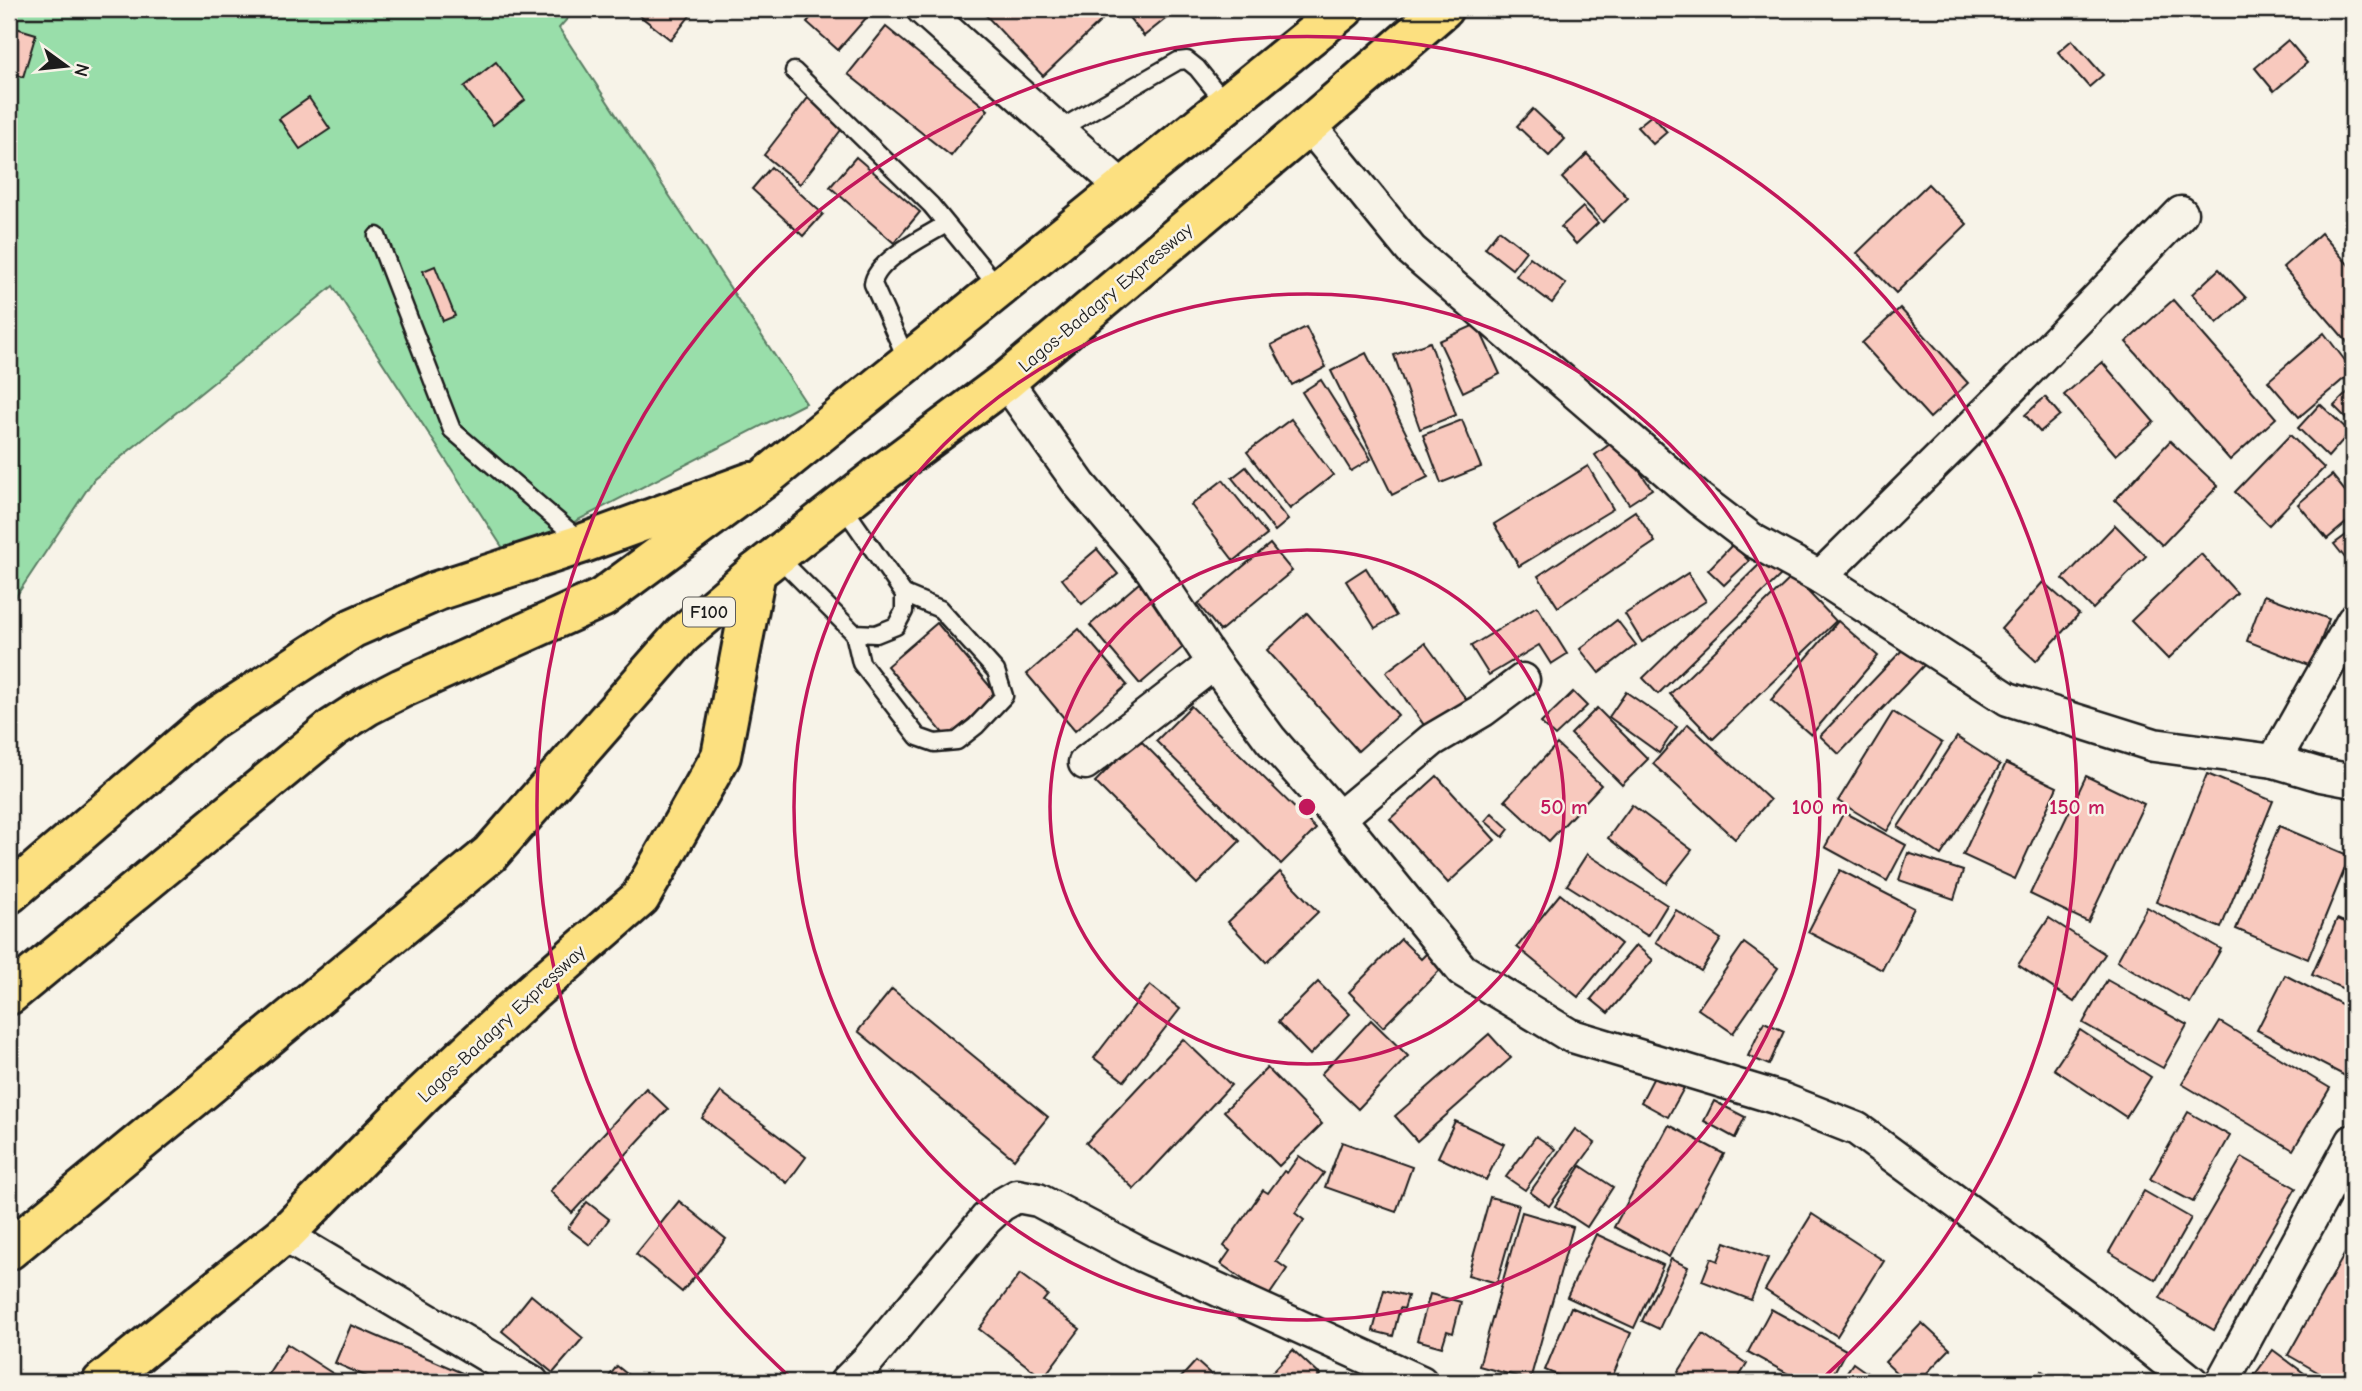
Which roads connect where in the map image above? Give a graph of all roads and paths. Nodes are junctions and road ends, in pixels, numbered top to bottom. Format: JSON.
{"nodes":[{"id":1,"x":923,"y":9,"type":"edge"},
{"id":2,"x":1344,"y":9,"type":"edge"},
{"id":3,"x":1443,"y":9,"type":"edge"},
{"id":4,"x":794,"y":71,"type":"dead end"},
{"id":5,"x":1226,"y":104,"type":"junction"},
{"id":6,"x":1309,"y":125,"type":"junction"},
{"id":7,"x":1058,"y":130,"type":"junction"},
{"id":8,"x":1122,"y":187,"type":"junction"},
{"id":9,"x":2181,"y":213,"type":"dead end"},
{"id":10,"x":946,"y":224,"type":"junction"},
{"id":11,"x":377,"y":236,"type":"dead end"},
{"id":12,"x":999,"y":288,"type":"junction"},
{"id":13,"x":908,"y":363,"type":"junction"},
{"id":14,"x":1006,"y":381,"type":"junction"},
{"id":15,"x":766,"y":477,"type":"junction"},
{"id":16,"x":842,"y":505,"type":"junction"},
{"id":17,"x":584,"y":543,"type":"junction"},
{"id":18,"x":766,"y":564,"type":"junction"},
{"id":19,"x":1819,"y":577,"type":"junction"},
{"id":20,"x":904,"y":594,"type":"junction"},
{"id":21,"x":2353,"y":621,"type":"edge"},
{"id":22,"x":854,"y":633,"type":"junction"},
{"id":23,"x":1214,"y":663,"type":"junction"},
{"id":24,"x":1523,"y":680,"type":"dead end"},
{"id":25,"x":2274,"y":761,"type":"junction"},
{"id":26,"x":1085,"y":763,"type":"dead end"},
{"id":27,"x":2353,"y":781,"type":"edge"},
{"id":28,"x":1339,"y":818,"type":"junction"},
{"id":29,"x":9,"y":894,"type":"edge"},
{"id":30,"x":9,"y":995,"type":"edge"},
{"id":31,"x":2353,"y":1141,"type":"edge"},
{"id":32,"x":284,"y":1235,"type":"junction"},
{"id":33,"x":9,"y":1250,"type":"edge"},
{"id":34,"x":102,"y":1382,"type":"edge"},
{"id":35,"x":532,"y":1382,"type":"edge"},
{"id":36,"x":846,"y":1382,"type":"edge"},
{"id":37,"x":1422,"y":1382,"type":"edge"},
{"id":38,"x":2192,"y":1382,"type":"edge"},
{"id":39,"x":2222,"y":1382,"type":"edge"}],
"edges":[{"from":1,"to":7,"type":"street"},
{"from":2,"to":5,"type":"main road"},
{"from":3,"to":6,"type":"main road","name":"Lagos-Badagry Expressway","number":"F100"},
{"from":4,"to":10,"type":"lane"},
{"from":5,"to":7,"type":"lane"},
{"from":5,"to":8,"type":"main road"},
{"from":6,"to":14,"type":"main road","name":"Lagos-Badagry Expressway","number":"F100"},
{"from":6,"to":19,"type":"street"},
{"from":7,"to":8,"type":"street"},
{"from":8,"to":12,"type":"main road"},
{"from":9,"to":19,"type":"street"},
{"from":10,"to":12,"type":"lane"},
{"from":10,"to":13,"type":"lane"},
{"from":11,"to":17,"type":"lane"},
{"from":12,"to":13,"type":"main road"},
{"from":13,"to":15,"type":"main road"},
{"from":14,"to":16,"type":"main road","name":"Lagos-Badagry Expressway","number":"F100"},
{"from":14,"to":23,"type":"street"},
{"from":15,"to":17,"type":"main road"},
{"from":15,"to":30,"type":"main road"},
{"from":16,"to":18,"type":"main road","name":"Lagos-Badagry Expressway","number":"F100"},
{"from":16,"to":20,"type":"lane"},
{"from":17,"to":29,"type":"main road"},
{"from":18,"to":22,"type":"lane"},
{"from":18,"to":32,"type":"main road","name":"Lagos-Badagry Expressway"},
{"from":18,"to":33,"type":"main road","name":"Lagos-Badagry Expressway","number":"F100"},
{"from":19,"to":25,"type":"street"},
{"from":20,"to":22,"type":"lane"},
{"from":20,"to":22,"type":"lane"},
{"from":21,"to":25,"type":"street"},
{"from":23,"to":26,"type":"street"},
{"from":23,"to":28,"type":"street"},
{"from":24,"to":28,"type":"street"},
{"from":25,"to":27,"type":"street"},
{"from":28,"to":38,"type":"street"},
{"from":31,"to":39,"type":"street"},
{"from":32,"to":34,"type":"main road","name":"Lagos-Badagry Expressway"},
{"from":32,"to":35,"type":"street"},
{"from":36,"to":37,"type":"street"}]}
